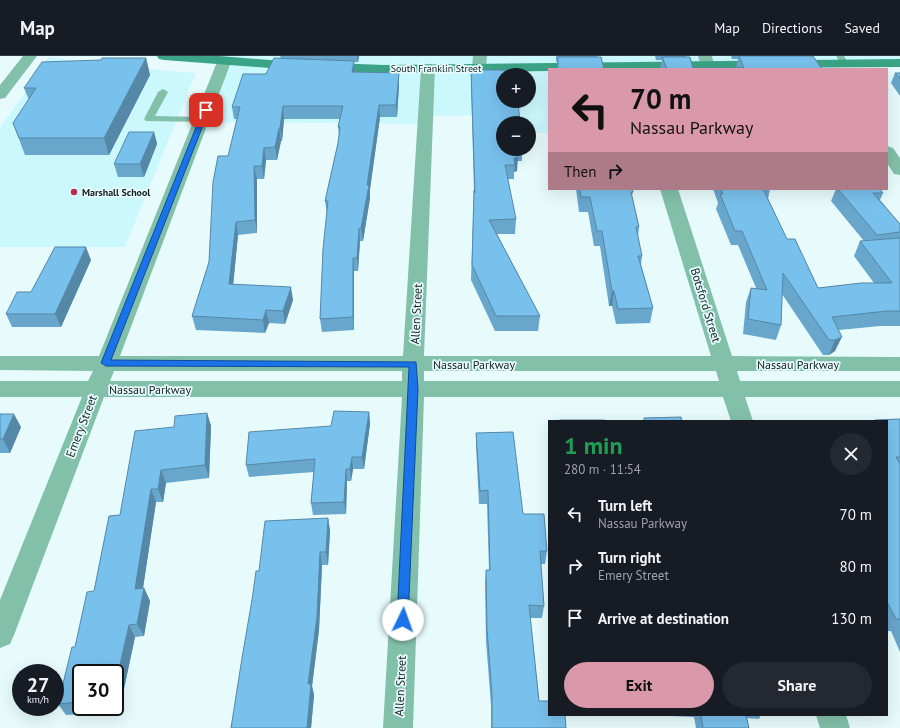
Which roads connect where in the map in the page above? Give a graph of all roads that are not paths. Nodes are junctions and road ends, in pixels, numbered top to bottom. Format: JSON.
{"nodes":[{"id":1,"x":30,"y":56,"type":"edge"},
{"id":2,"x":164,"y":56,"type":"edge"},
{"id":3,"x":254,"y":60,"type":"edge"},
{"id":4,"x":706,"y":61,"type":"edge"},
{"id":5,"x":224,"y":62,"type":"junction"},
{"id":6,"x":480,"y":62,"type":"edge"},
{"id":7,"x":836,"y":63,"type":"edge"},
{"id":8,"x":900,"y":63,"type":"edge"},
{"id":9,"x":428,"y":68,"type":"junction"},
{"id":10,"x":631,"y":68,"type":"edge"},
{"id":11,"x":163,"y":92,"type":"dead end"},
{"id":12,"x":0,"y":95,"type":"edge"},
{"id":13,"x":202,"y":120,"type":"junction"},
{"id":14,"x":888,"y":152,"type":"edge"},
{"id":15,"x":900,"y":170,"type":"edge"},
{"id":16,"x":669,"y":190,"type":"edge"},
{"id":17,"x":0,"y":363,"type":"edge"},
{"id":18,"x":106,"y":363,"type":"junction"},
{"id":19,"x":413,"y":364,"type":"junction"},
{"id":20,"x":724,"y":364,"type":"junction"},
{"id":21,"x":900,"y":364,"type":"edge"},
{"id":22,"x":0,"y":389,"type":"edge"},
{"id":23,"x":96,"y":389,"type":"junction"},
{"id":24,"x":413,"y":389,"type":"junction"},
{"id":25,"x":732,"y":389,"type":"junction"},
{"id":26,"x":900,"y":389,"type":"edge"},
{"id":27,"x":742,"y":420,"type":"edge"},
{"id":28,"x":0,"y":635,"type":"edge"},
{"id":29,"x":831,"y":716,"type":"edge"},
{"id":30,"x":398,"y":728,"type":"edge"},
{"id":31,"x":835,"y":728,"type":"edge"}],
"edges":[{"from":1,"to":12,"type":"street"},
{"from":2,"to":5,"type":"main road","name":"South Franklin Street"},
{"from":3,"to":5,"type":"main road","name":"South Franklin Street"},
{"from":3,"to":9,"type":"main road","name":"South Franklin Street"},
{"from":4,"to":7,"type":"main road","name":"South Franklin Street"},
{"from":4,"to":10,"type":"main road","name":"South Franklin Street"},
{"from":5,"to":13,"type":"street","name":"Emery Street"},
{"from":6,"to":9,"type":"main road","name":"South Franklin Street"},
{"from":6,"to":10,"type":"main road","name":"South Franklin Street"},
{"from":7,"to":8,"type":"main road","name":"South Franklin Street"},
{"from":9,"to":19,"type":"street","name":"Allen Street"},
{"from":11,"to":13,"type":"lane"},
{"from":13,"to":18,"type":"street","name":"Emery Street"},
{"from":14,"to":15,"type":"street"},
{"from":16,"to":20,"type":"street","name":"Botsford Street"},
{"from":17,"to":18,"type":"street","name":"Nassau Parkway"},
{"from":18,"to":19,"type":"street","name":"Nassau Parkway"},
{"from":18,"to":23,"type":"street","name":"Emery Street"},
{"from":19,"to":20,"type":"street","name":"Nassau Parkway"},
{"from":19,"to":24,"type":"street","name":"Allen Street"},
{"from":20,"to":21,"type":"street","name":"Nassau Parkway"},
{"from":20,"to":25,"type":"street","name":"Botsford Street"},
{"from":22,"to":23,"type":"street","name":"Nassau Parkway"},
{"from":23,"to":24,"type":"street","name":"Nassau Parkway"},
{"from":23,"to":28,"type":"street","name":"Emery Street"},
{"from":24,"to":25,"type":"street","name":"Nassau Parkway"},
{"from":24,"to":30,"type":"street","name":"Allen Street"},
{"from":25,"to":26,"type":"street","name":"Nassau Parkway"},
{"from":25,"to":27,"type":"street","name":"Botsford Street"},
{"from":29,"to":31,"type":"street"}]}
